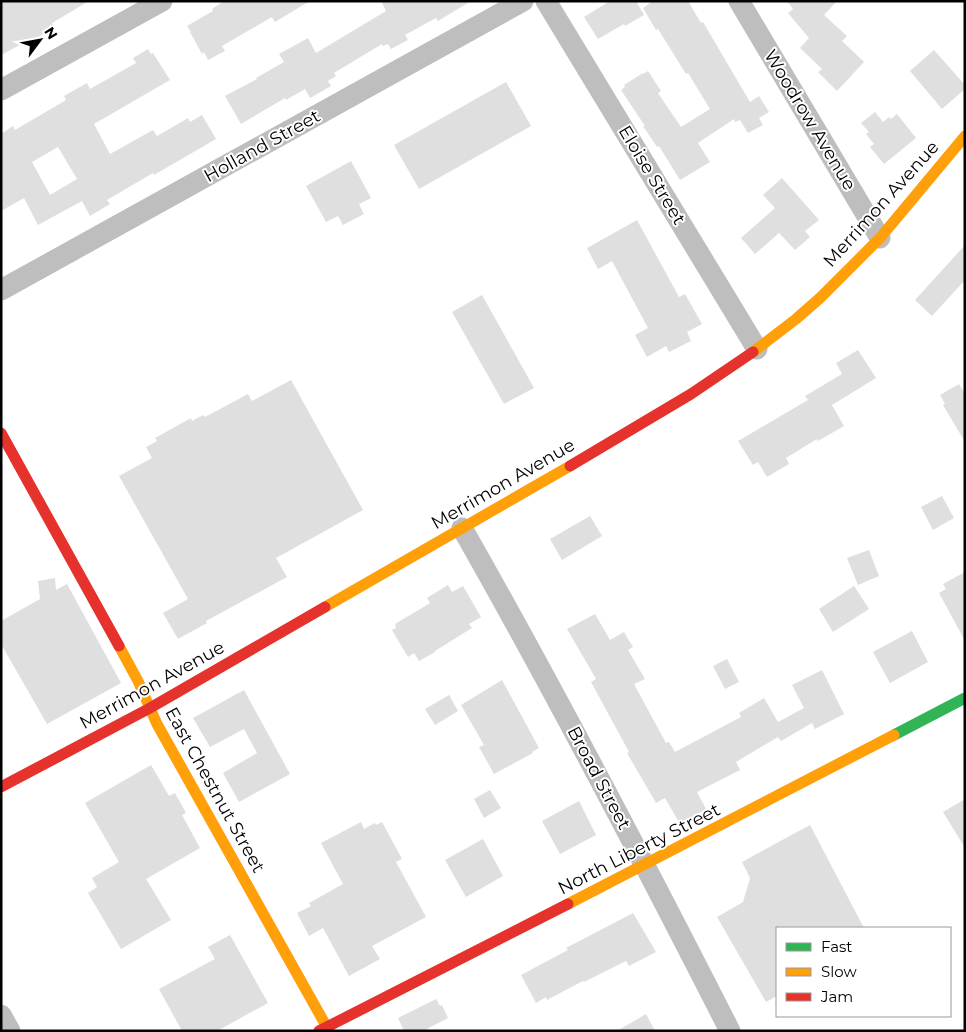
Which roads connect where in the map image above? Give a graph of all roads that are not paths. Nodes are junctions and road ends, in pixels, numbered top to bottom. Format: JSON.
{"nodes":[{"id":1,"x":162,"y":1,"type":"edge"},
{"id":2,"x":523,"y":1,"type":"edge"},
{"id":3,"x":546,"y":1,"type":"edge"},
{"id":4,"x":739,"y":1,"type":"edge"},
{"id":5,"x":1,"y":90,"type":"edge"},
{"id":6,"x":965,"y":136,"type":"edge"},
{"id":7,"x":880,"y":238,"type":"junction"},
{"id":8,"x":1,"y":290,"type":"edge"},
{"id":9,"x":757,"y":349,"type":"junction"},
{"id":10,"x":1,"y":433,"type":"edge"},
{"id":11,"x":462,"y":528,"type":"junction"},
{"id":12,"x":965,"y":698,"type":"edge"},
{"id":13,"x":150,"y":708,"type":"junction"},
{"id":14,"x":1,"y":787,"type":"edge"},
{"id":15,"x":646,"y":865,"type":"junction"},
{"id":16,"x":1,"y":1015,"type":"edge"},
{"id":17,"x":325,"y":1029,"type":"edge"},
{"id":18,"x":10,"y":1031,"type":"edge"},
{"id":19,"x":730,"y":1031,"type":"edge"}],
"edges":[{"from":1,"to":5,"type":"street"},
{"from":2,"to":8,"type":"street","name":"Holland Street"},
{"from":3,"to":9,"type":"street","name":"Eloise Street"},
{"from":4,"to":7,"type":"street","name":"Woodrow Avenue"},
{"from":6,"to":7,"type":"street","name":"Merrimon Avenue"},
{"from":7,"to":9,"type":"street","name":"Merrimon Avenue"},
{"from":9,"to":11,"type":"street","name":"Merrimon Avenue"},
{"from":10,"to":13,"type":"street","name":"East Chestnut Street"},
{"from":11,"to":13,"type":"street","name":"Merrimon Avenue"},
{"from":11,"to":15,"type":"street","name":"Broad Street"},
{"from":12,"to":15,"type":"street","name":"North Liberty Street"},
{"from":13,"to":14,"type":"street","name":"Merrimon Avenue"},
{"from":13,"to":17,"type":"street","name":"East Chestnut Street"},
{"from":15,"to":17,"type":"street","name":"North Liberty Street"},
{"from":15,"to":19,"type":"street","name":"Broad Street"},
{"from":16,"to":18,"type":"street"}]}
